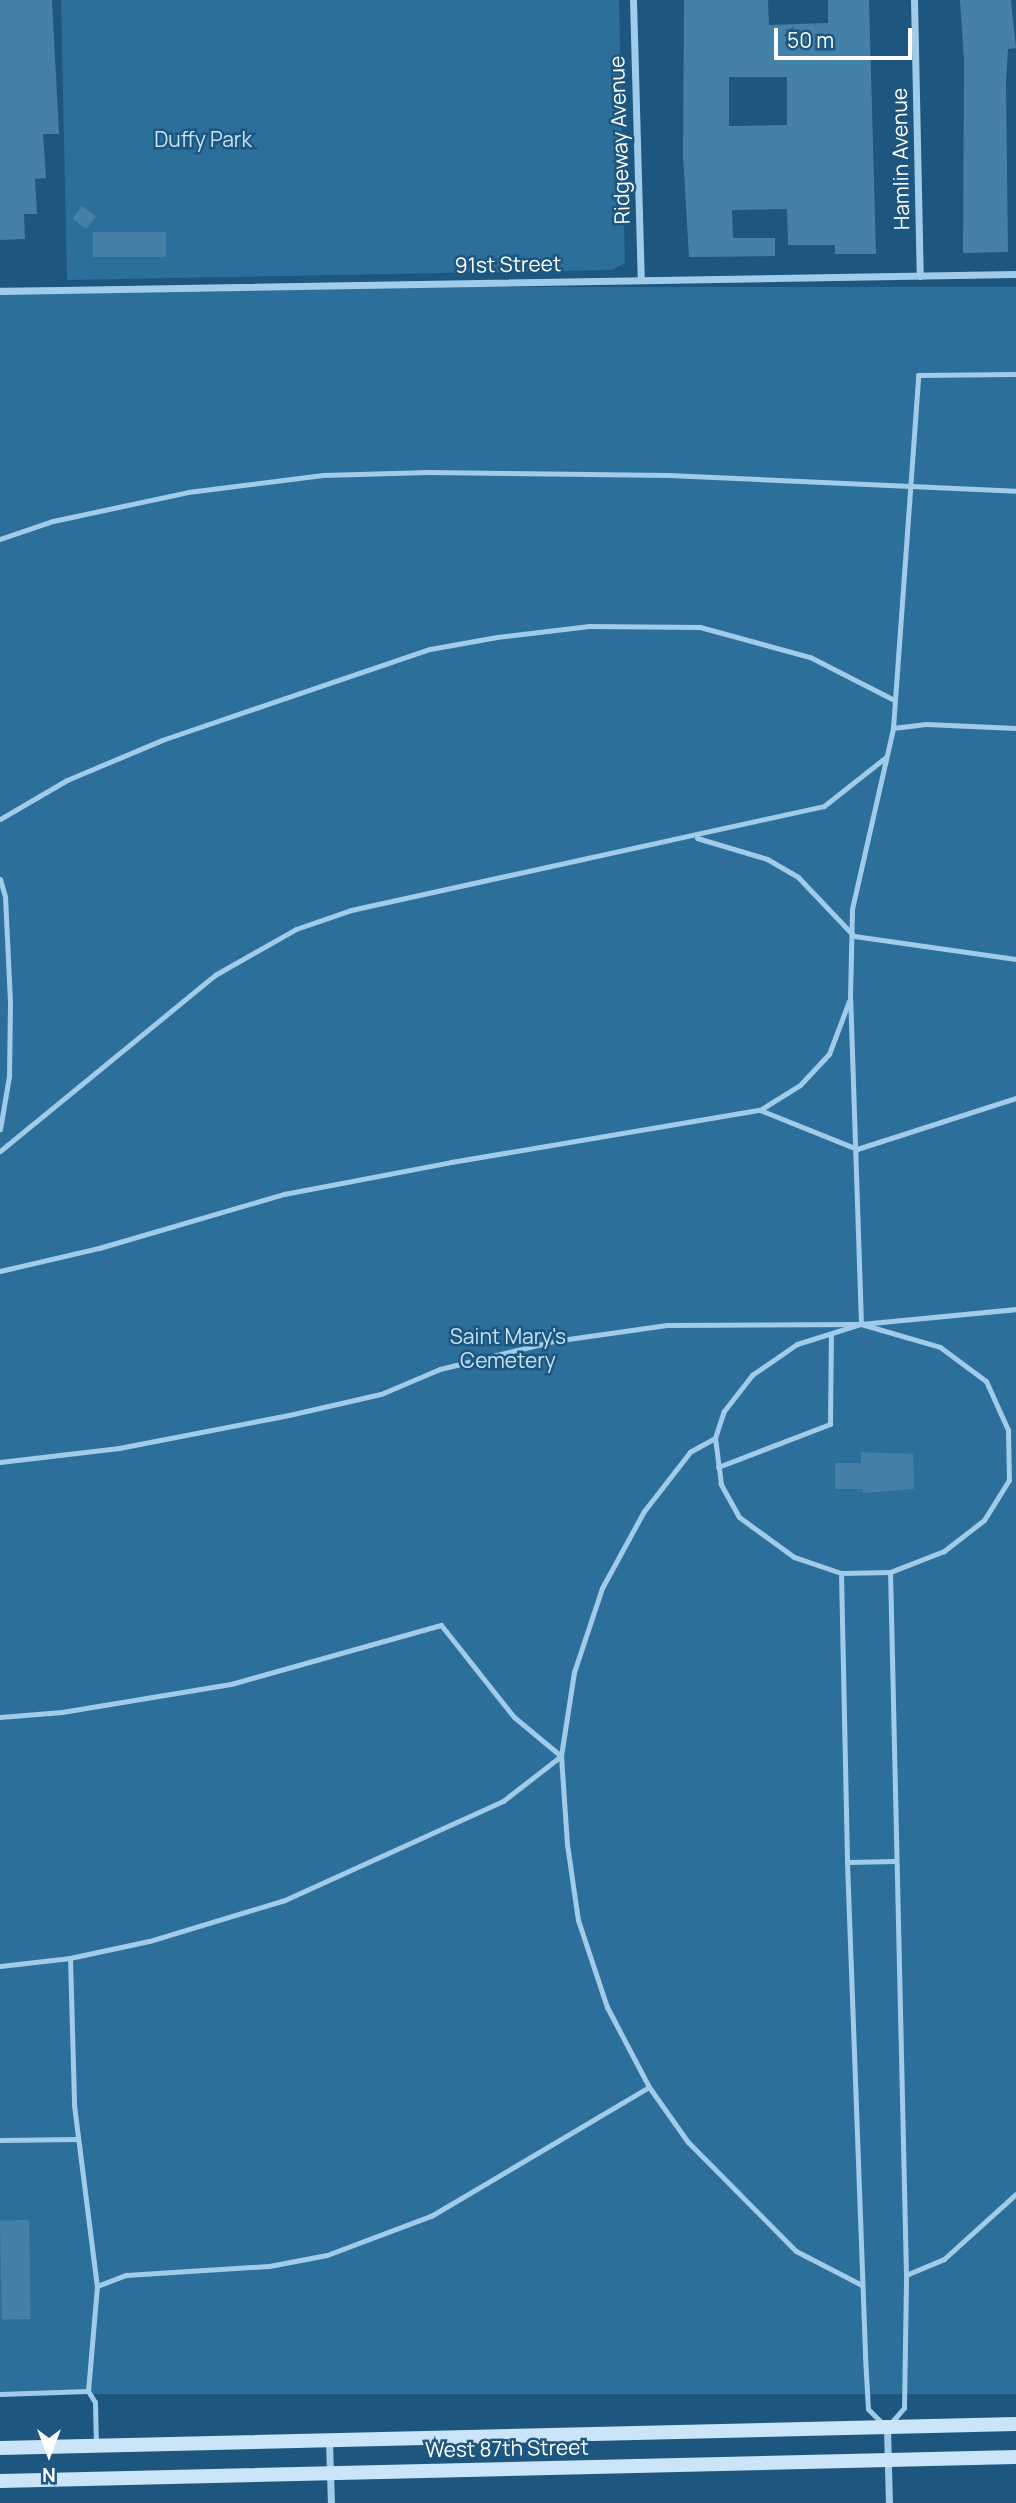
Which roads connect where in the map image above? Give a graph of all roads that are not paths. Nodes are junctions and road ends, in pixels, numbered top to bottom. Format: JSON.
{"nodes":[{"id":1,"x":633,"y":0,"type":"edge"},
{"id":2,"x":914,"y":0,"type":"edge"},
{"id":3,"x":1016,"y":274,"type":"edge"},
{"id":4,"x":920,"y":276,"type":"junction"},
{"id":5,"x":641,"y":279,"type":"junction"},
{"id":6,"x":0,"y":291,"type":"edge"},
{"id":7,"x":1016,"y":374,"type":"edge"},
{"id":8,"x":910,"y":483,"type":"junction"},
{"id":9,"x":1016,"y":491,"type":"edge"},
{"id":10,"x":0,"y":539,"type":"edge"},
{"id":11,"x":894,"y":700,"type":"junction"},
{"id":12,"x":1016,"y":727,"type":"edge"},
{"id":13,"x":893,"y":728,"type":"junction"},
{"id":14,"x":886,"y":757,"type":"junction"},
{"id":15,"x":0,"y":819,"type":"edge"},
{"id":16,"x":695,"y":837,"type":"junction"},
{"id":17,"x":0,"y":879,"type":"edge"},
{"id":18,"x":854,"y":936,"type":"junction"},
{"id":19,"x":1016,"y":959,"type":"edge"},
{"id":20,"x":850,"y":998,"type":"junction"},
{"id":21,"x":1016,"y":1098,"type":"edge"},
{"id":22,"x":760,"y":1110,"type":"junction"},
{"id":23,"x":0,"y":1129,"type":"edge"},
{"id":24,"x":857,"y":1149,"type":"junction"},
{"id":25,"x":0,"y":1151,"type":"edge"},
{"id":26,"x":0,"y":1271,"type":"edge"},
{"id":27,"x":1016,"y":1309,"type":"edge"},
{"id":28,"x":862,"y":1324,"type":"junction"},
{"id":29,"x":831,"y":1335,"type":"junction"},
{"id":30,"x":1009,"y":1430,"type":"junction"},
{"id":31,"x":1016,"y":1435,"type":"edge"},
{"id":32,"x":715,"y":1438,"type":"junction"},
{"id":33,"x":0,"y":1462,"type":"edge"},
{"id":34,"x":718,"y":1467,"type":"junction"},
{"id":35,"x":890,"y":1572,"type":"junction"},
{"id":36,"x":841,"y":1573,"type":"junction"},
{"id":37,"x":0,"y":1717,"type":"edge"},
{"id":38,"x":561,"y":1756,"type":"junction"},
{"id":39,"x":895,"y":1861,"type":"junction"},
{"id":40,"x":846,"y":1862,"type":"junction"},
{"id":41,"x":70,"y":1958,"type":"junction"},
{"id":42,"x":0,"y":1966,"type":"edge"},
{"id":43,"x":649,"y":2087,"type":"junction"},
{"id":44,"x":78,"y":2138,"type":"junction"},
{"id":45,"x":0,"y":2140,"type":"edge"},
{"id":46,"x":1016,"y":2194,"type":"edge"},
{"id":47,"x":906,"y":2275,"type":"junction"},
{"id":48,"x":862,"y":2285,"type":"junction"},
{"id":49,"x":97,"y":2286,"type":"junction"},
{"id":50,"x":88,"y":2391,"type":"junction"},
{"id":51,"x":0,"y":2394,"type":"edge"},
{"id":52,"x":1016,"y":2424,"type":"edge"},
{"id":53,"x":887,"y":2428,"type":"junction"},
{"id":54,"x":329,"y":2440,"type":"junction"},
{"id":55,"x":96,"y":2446,"type":"junction"},
{"id":56,"x":0,"y":2448,"type":"edge"},
{"id":57,"x":1016,"y":2457,"type":"edge"},
{"id":58,"x":888,"y":2460,"type":"junction"},
{"id":59,"x":331,"y":2474,"type":"junction"},
{"id":60,"x":0,"y":2482,"type":"edge"},
{"id":61,"x":331,"y":2503,"type":"edge"},
{"id":62,"x":889,"y":2503,"type":"edge"}],
"edges":[{"from":1,"to":5,"type":"street","name":"Ridgeway Avenue"},
{"from":2,"to":4,"type":"street","name":"Hamlin Avenue"},
{"from":3,"to":4,"type":"street","name":"91st Street"},
{"from":4,"to":5,"type":"street","name":"91st Street"},
{"from":5,"to":6,"type":"street","name":"91st Street"},
{"from":7,"to":8,"type":"lane"},
{"from":8,"to":9,"type":"lane"},
{"from":8,"to":10,"type":"lane"},
{"from":8,"to":11,"type":"lane"},
{"from":11,"to":13,"type":"lane"},
{"from":11,"to":15,"type":"lane"},
{"from":12,"to":13,"type":"lane"},
{"from":13,"to":14,"type":"lane"},
{"from":14,"to":16,"type":"lane"},
{"from":14,"to":18,"type":"lane"},
{"from":16,"to":18,"type":"lane"},
{"from":16,"to":25,"type":"lane"},
{"from":17,"to":23,"type":"lane"},
{"from":18,"to":19,"type":"lane"},
{"from":18,"to":20,"type":"lane"},
{"from":20,"to":22,"type":"lane"},
{"from":20,"to":24,"type":"lane"},
{"from":21,"to":24,"type":"lane"},
{"from":22,"to":24,"type":"lane"},
{"from":22,"to":26,"type":"lane"},
{"from":24,"to":28,"type":"lane"},
{"from":27,"to":28,"type":"lane"},
{"from":28,"to":29,"type":"lane"},
{"from":28,"to":30,"type":"lane"},
{"from":28,"to":33,"type":"lane"},
{"from":29,"to":32,"type":"lane"},
{"from":29,"to":34,"type":"lane"},
{"from":30,"to":31,"type":"lane"},
{"from":30,"to":35,"type":"lane"},
{"from":32,"to":34,"type":"lane"},
{"from":32,"to":38,"type":"lane"},
{"from":34,"to":36,"type":"lane"},
{"from":35,"to":36,"type":"lane"},
{"from":35,"to":39,"type":"lane"},
{"from":36,"to":40,"type":"lane"},
{"from":37,"to":38,"type":"lane"},
{"from":38,"to":41,"type":"lane"},
{"from":38,"to":43,"type":"lane"},
{"from":39,"to":40,"type":"lane"},
{"from":39,"to":47,"type":"lane"},
{"from":40,"to":48,"type":"lane"},
{"from":41,"to":42,"type":"lane"},
{"from":41,"to":44,"type":"lane"},
{"from":43,"to":48,"type":"lane"},
{"from":43,"to":49,"type":"lane"},
{"from":44,"to":45,"type":"lane"},
{"from":44,"to":49,"type":"lane"},
{"from":46,"to":47,"type":"lane"},
{"from":47,"to":53,"type":"lane"},
{"from":48,"to":53,"type":"lane"},
{"from":49,"to":50,"type":"lane"},
{"from":50,"to":51,"type":"lane"},
{"from":50,"to":55,"type":"lane"},
{"from":52,"to":53,"type":"main road","name":"West 87th Street"},
{"from":53,"to":54,"type":"main road","name":"West 87th Street"},
{"from":53,"to":58,"type":"street"},
{"from":54,"to":55,"type":"main road","name":"West 87th Street"},
{"from":54,"to":59,"type":"street"},
{"from":55,"to":56,"type":"main road","name":"West 87th Street"},
{"from":57,"to":58,"type":"main road","name":"West 87th Street"},
{"from":58,"to":59,"type":"main road","name":"West 87th Street"},
{"from":58,"to":62,"type":"street"},
{"from":59,"to":60,"type":"main road","name":"West 87th Street"},
{"from":59,"to":61,"type":"street"}]}
